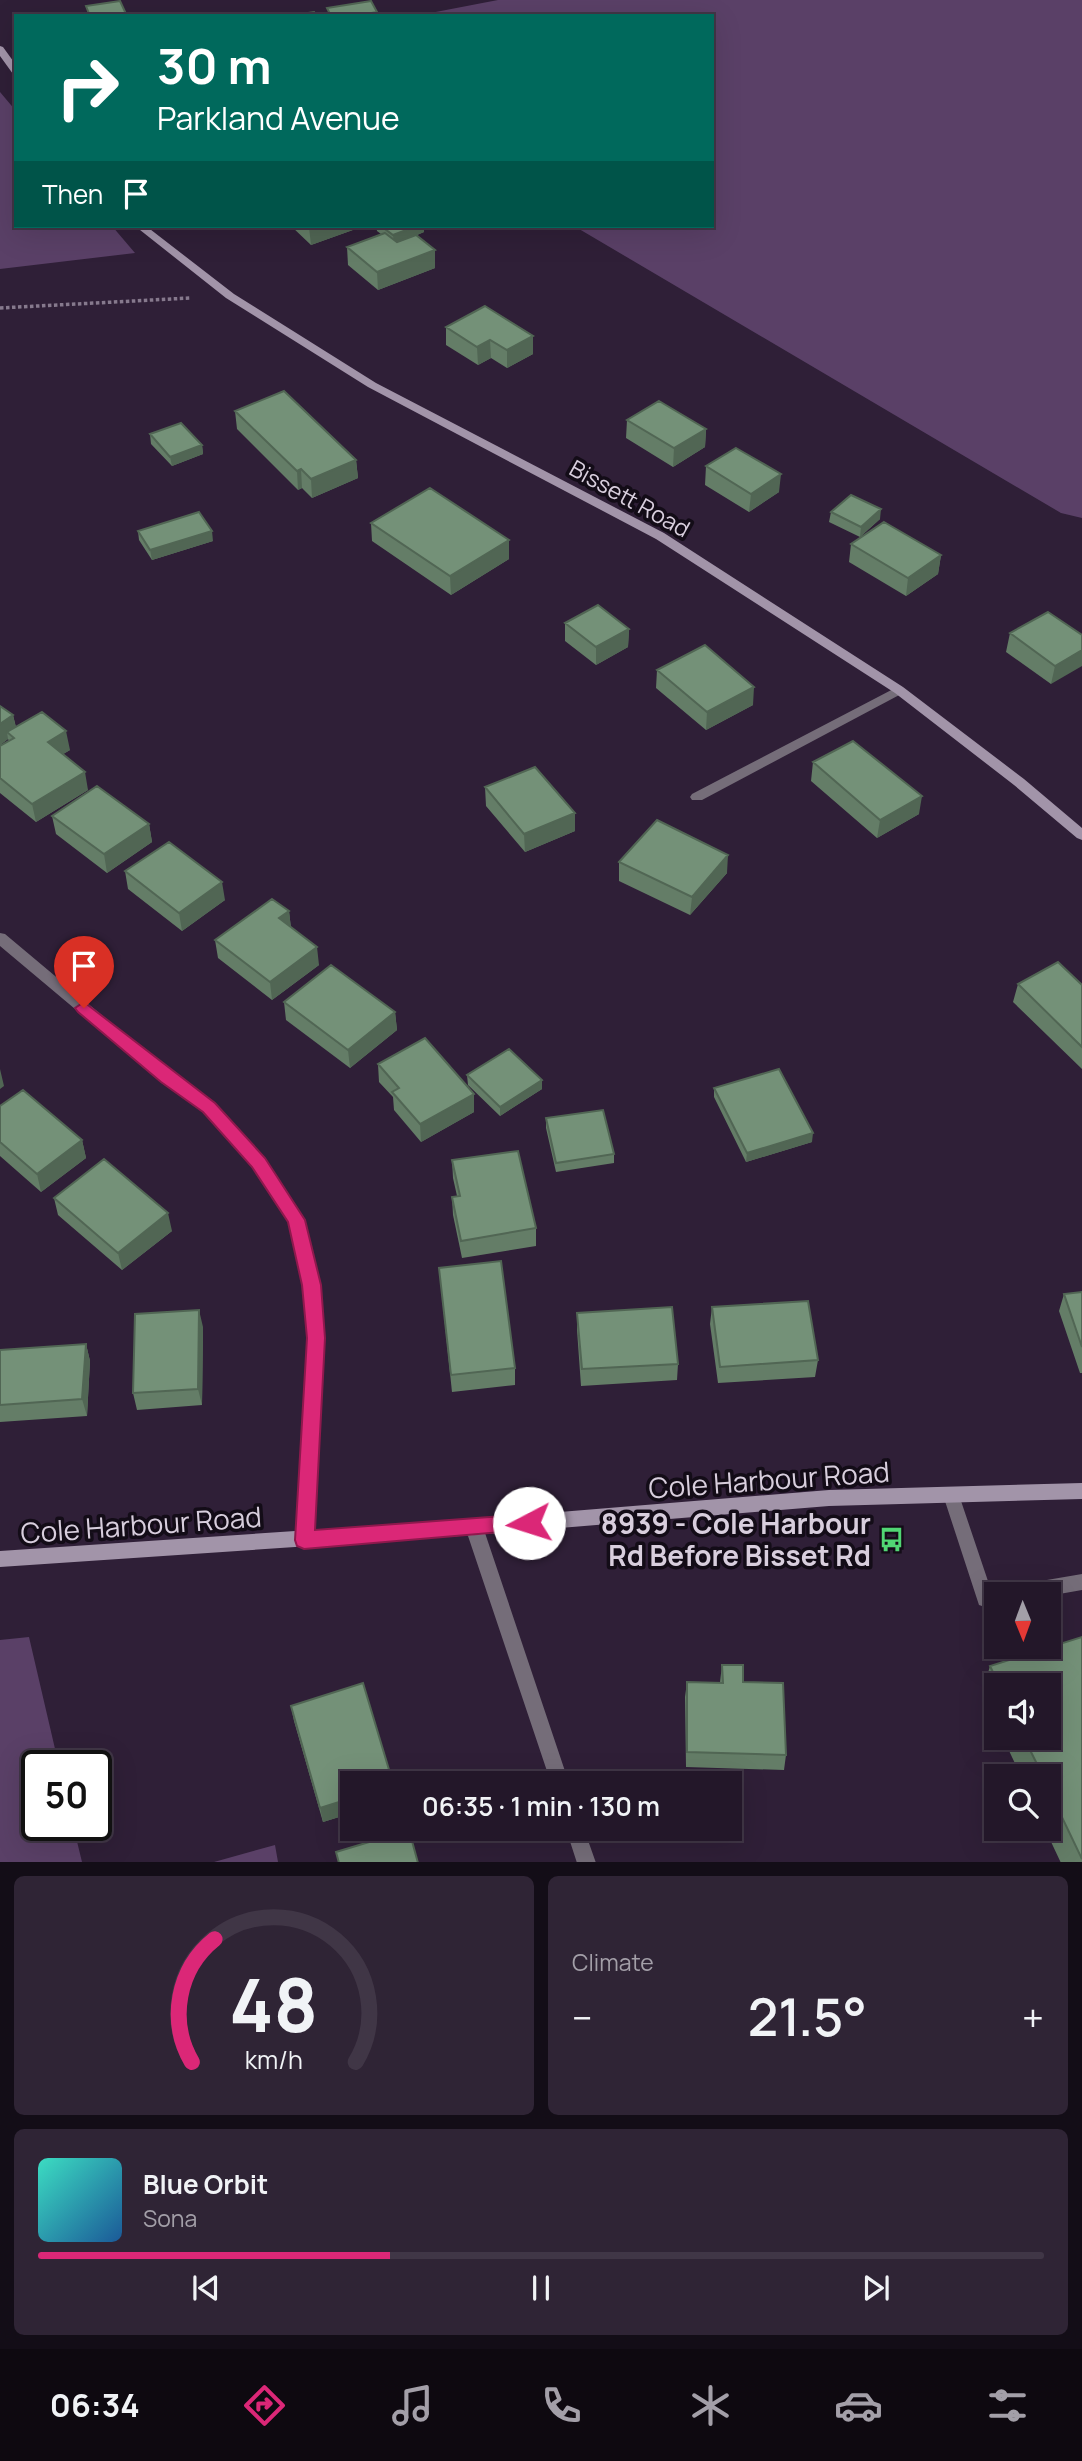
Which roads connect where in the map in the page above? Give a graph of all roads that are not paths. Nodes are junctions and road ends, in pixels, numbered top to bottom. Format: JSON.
{"nodes":[{"id":1,"x":0,"y":49,"type":"edge"},
{"id":2,"x":14,"y":69,"type":"edge"},
{"id":3,"x":143,"y":228,"type":"edge"},
{"id":4,"x":899,"y":690,"type":"junction"},
{"id":5,"x":697,"y":797,"type":"dead end"},
{"id":6,"x":1082,"y":835,"type":"edge"},
{"id":7,"x":0,"y":938,"type":"edge"},
{"id":8,"x":1082,"y":1491,"type":"edge"},
{"id":9,"x":951,"y":1494,"type":"junction"},
{"id":10,"x":474,"y":1527,"type":"junction"},
{"id":11,"x":304,"y":1540,"type":"junction"},
{"id":12,"x":0,"y":1559,"type":"edge"},
{"id":13,"x":1082,"y":1582,"type":"edge"},
{"id":14,"x":1061,"y":1586,"type":"edge"},
{"id":15,"x":984,"y":1596,"type":"edge"},
{"id":16,"x":556,"y":1771,"type":"edge"},
{"id":17,"x":579,"y":1841,"type":"edge"},
{"id":18,"x":587,"y":1862,"type":"edge"}],
"edges":[{"from":1,"to":2,"type":"main road"},
{"from":3,"to":4,"type":"main road","name":"Bissett Road"},
{"from":4,"to":5,"type":"street"},
{"from":4,"to":6,"type":"main road","name":"Bissett Road"},
{"from":7,"to":11,"type":"street"},
{"from":8,"to":9,"type":"main road","name":"Cole Harbour Road"},
{"from":9,"to":10,"type":"main road","name":"Cole Harbour Road"},
{"from":9,"to":15,"type":"street"},
{"from":10,"to":11,"type":"main road","name":"Cole Harbour Road"},
{"from":10,"to":16,"type":"street"},
{"from":11,"to":12,"type":"main road","name":"Cole Harbour Road"},
{"from":13,"to":14,"type":"street"},
{"from":17,"to":18,"type":"street"}]}
